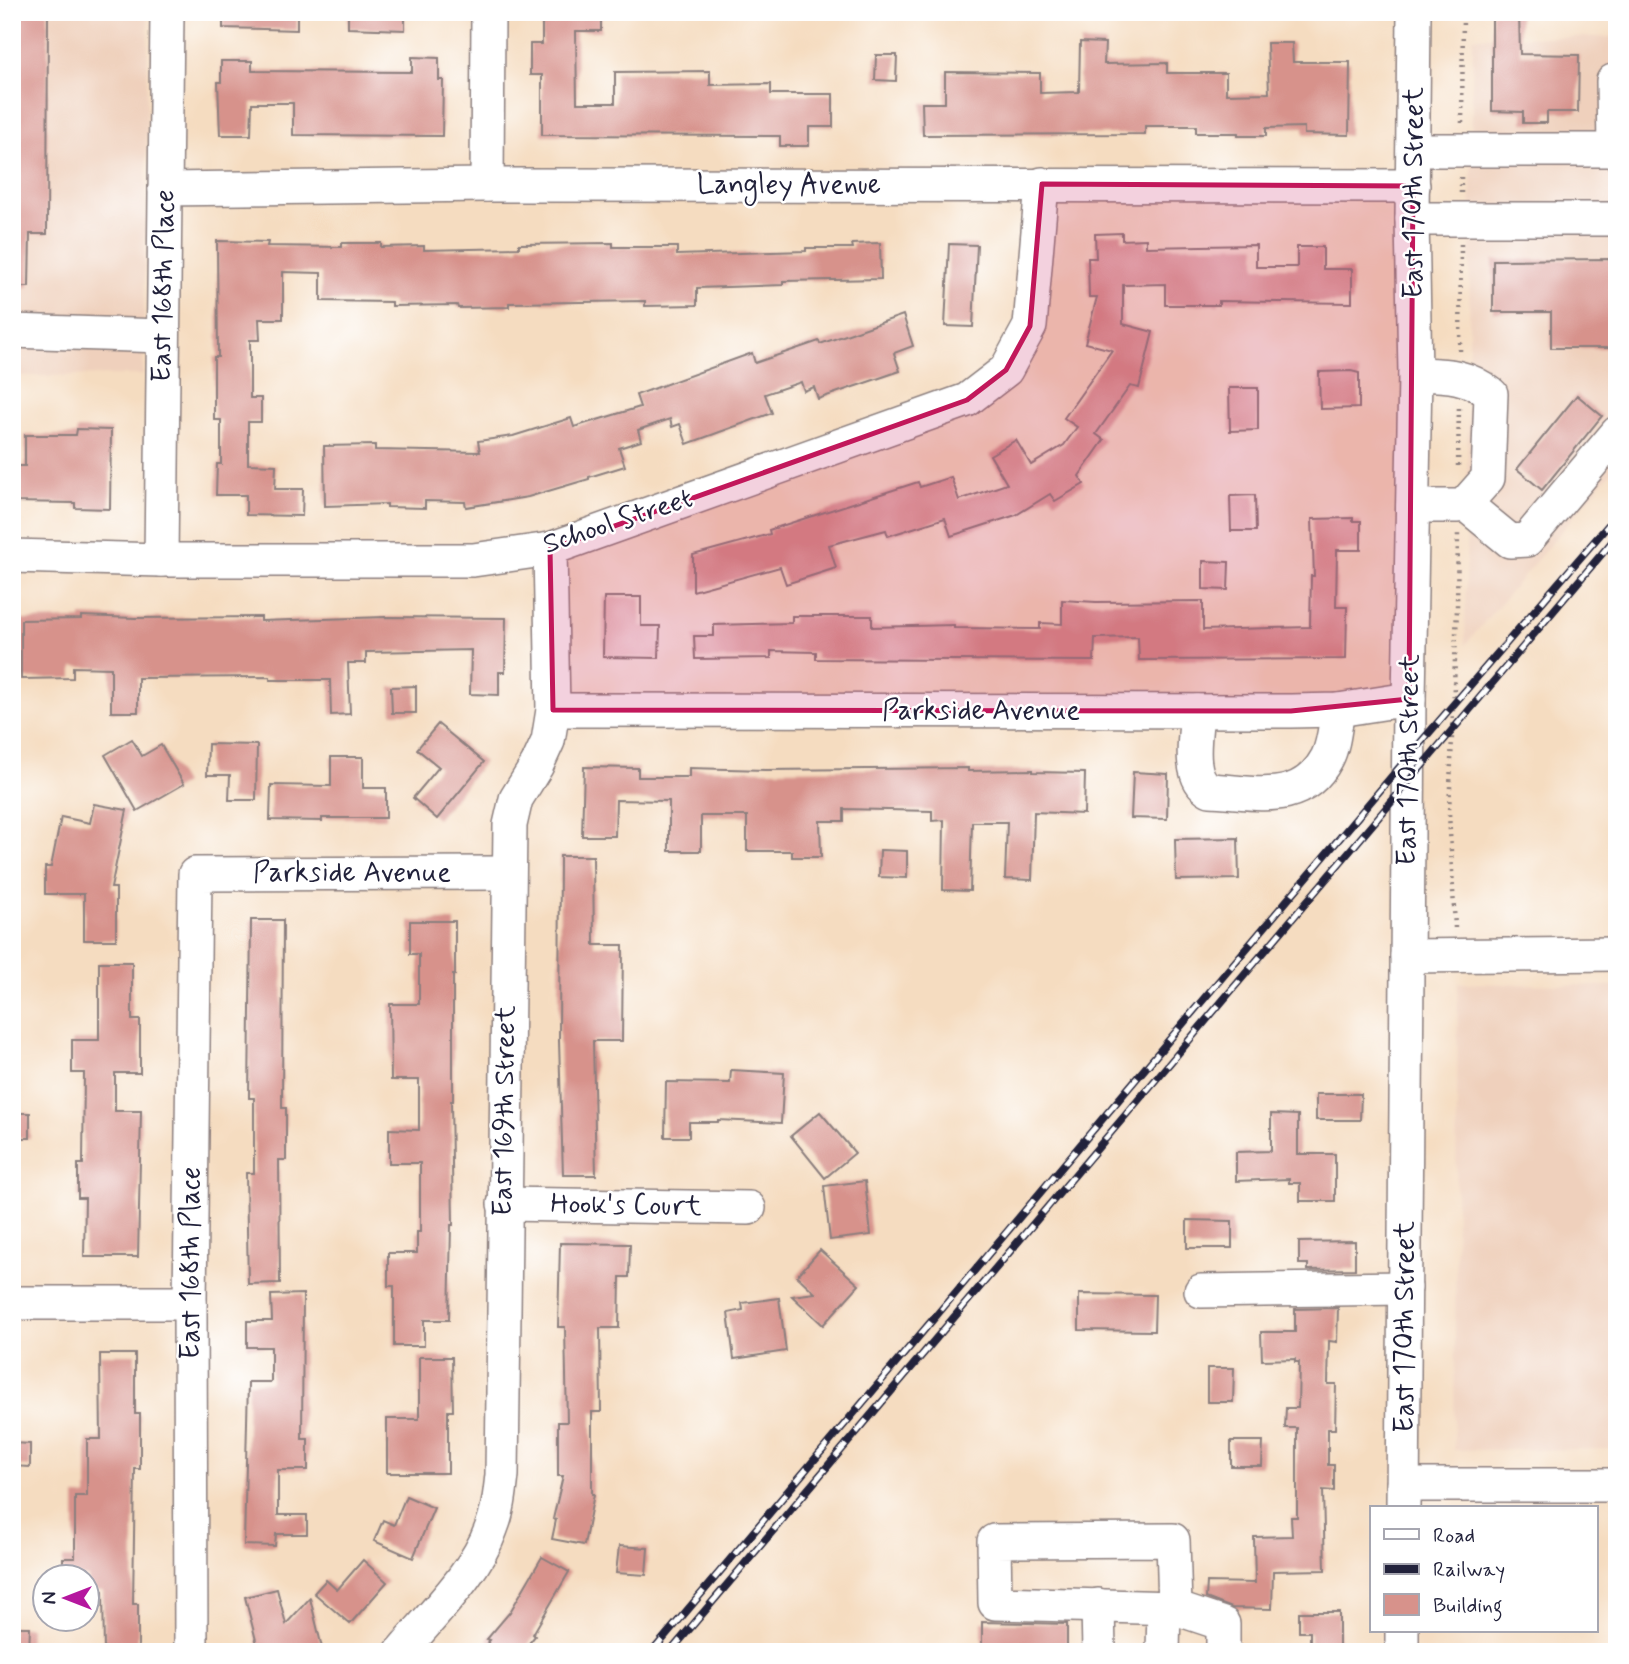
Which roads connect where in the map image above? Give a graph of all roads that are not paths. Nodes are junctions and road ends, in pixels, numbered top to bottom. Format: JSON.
{"nodes":[{"id":1,"x":167,"y":12,"type":"edge"},
{"id":2,"x":488,"y":12,"type":"edge"},
{"id":3,"x":1414,"y":12,"type":"edge"},
{"id":4,"x":1617,"y":81,"type":"edge"},
{"id":5,"x":1413,"y":150,"type":"junction"},
{"id":6,"x":1615,"y":150,"type":"edge"},
{"id":7,"x":1042,"y":184,"type":"junction"},
{"id":8,"x":487,"y":185,"type":"junction"},
{"id":9,"x":1413,"y":186,"type":"junction"},
{"id":10,"x":165,"y":189,"type":"junction"},
{"id":11,"x":1412,"y":219,"type":"junction"},
{"id":12,"x":1617,"y":219,"type":"edge"},
{"id":13,"x":12,"y":331,"type":"edge"},
{"id":14,"x":162,"y":336,"type":"junction"},
{"id":15,"x":1415,"y":373,"type":"junction"},
{"id":16,"x":1617,"y":433,"type":"edge"},
{"id":17,"x":1465,"y":504,"type":"junction"},
{"id":18,"x":1413,"y":506,"type":"junction"},
{"id":19,"x":550,"y":549,"type":"junction"},
{"id":20,"x":12,"y":556,"type":"edge"},
{"id":21,"x":162,"y":560,"type":"junction"},
{"id":22,"x":1409,"y":699,"type":"junction"},
{"id":23,"x":553,"y":710,"type":"junction"},
{"id":24,"x":1338,"y":710,"type":"junction"},
{"id":25,"x":1197,"y":711,"type":"junction"},
{"id":26,"x":508,"y":873,"type":"junction"},
{"id":27,"x":195,"y":874,"type":"joint"},
{"id":28,"x":1617,"y":954,"type":"edge"},
{"id":29,"x":1407,"y":956,"type":"junction"},
{"id":30,"x":504,"y":1204,"type":"junction"},
{"id":31,"x":749,"y":1208,"type":"dead end"},
{"id":32,"x":1405,"y":1288,"type":"junction"},
{"id":33,"x":1200,"y":1290,"type":"dead end"},
{"id":34,"x":12,"y":1303,"type":"edge"},
{"id":35,"x":190,"y":1303,"type":"junction"},
{"id":36,"x":1617,"y":1485,"type":"edge"},
{"id":37,"x":1403,"y":1497,"type":"edge"},
{"id":38,"x":1098,"y":1605,"type":"junction"},
{"id":39,"x":1170,"y":1608,"type":"junction"},
{"id":40,"x":1402,"y":1632,"type":"edge"},
{"id":41,"x":191,"y":1652,"type":"edge"},
{"id":42,"x":401,"y":1652,"type":"edge"},
{"id":43,"x":1098,"y":1652,"type":"edge"},
{"id":44,"x":1163,"y":1652,"type":"edge"},
{"id":45,"x":1223,"y":1652,"type":"edge"},
{"id":46,"x":1402,"y":1652,"type":"edge"}],
"edges":[{"from":1,"to":10,"type":"street","name":"East 168th Place"},
{"from":2,"to":8,"type":"street"},
{"from":3,"to":5,"type":"street","name":"East 170th Street"},
{"from":4,"to":6,"type":"street"},
{"from":5,"to":6,"type":"street"},
{"from":5,"to":9,"type":"street","name":"East 170th Street"},
{"from":7,"to":8,"type":"street","name":"Langley Avenue"},
{"from":7,"to":9,"type":"street","name":"Langley Avenue"},
{"from":7,"to":19,"type":"street","name":"School Street"},
{"from":8,"to":10,"type":"street","name":"Langley Avenue"},
{"from":9,"to":11,"type":"street","name":"East 170th Street"},
{"from":10,"to":14,"type":"street","name":"East 168th Place"},
{"from":11,"to":12,"type":"street"},
{"from":11,"to":15,"type":"street","name":"East 170th Street"},
{"from":13,"to":14,"type":"street"},
{"from":14,"to":21,"type":"street","name":"East 168th Place"},
{"from":15,"to":17,"type":"street"},
{"from":15,"to":18,"type":"street","name":"East 170th Street"},
{"from":16,"to":17,"type":"street"},
{"from":17,"to":18,"type":"street"},
{"from":18,"to":22,"type":"street","name":"East 170th Street"},
{"from":19,"to":21,"type":"street","name":"School Street"},
{"from":19,"to":23,"type":"street","name":"East 169th Street"},
{"from":20,"to":21,"type":"street","name":"School Street"},
{"from":22,"to":24,"type":"street","name":"Parkside Avenue"},
{"from":22,"to":29,"type":"street","name":"East 170th Street"},
{"from":23,"to":25,"type":"street","name":"Parkside Avenue"},
{"from":23,"to":26,"type":"street","name":"East 169th Street"},
{"from":24,"to":25,"type":"street","name":"Parkside Avenue"},
{"from":24,"to":25,"type":"street"},
{"from":26,"to":27,"type":"street","name":"Parkside Avenue"},
{"from":26,"to":30,"type":"street","name":"East 169th Street"},
{"from":27,"to":35,"type":"street","name":"East 168th Place"},
{"from":28,"to":29,"type":"street"},
{"from":29,"to":32,"type":"street","name":"East 170th Street"},
{"from":30,"to":31,"type":"street","name":"Hook's Court"},
{"from":30,"to":42,"type":"street","name":"East 169th Street"},
{"from":32,"to":33,"type":"street"},
{"from":32,"to":37,"type":"street","name":"East 170th Street"},
{"from":34,"to":35,"type":"street"},
{"from":35,"to":41,"type":"street","name":"East 168th Place"},
{"from":36,"to":37,"type":"street"},
{"from":38,"to":39,"type":"street"},
{"from":38,"to":39,"type":"street"},
{"from":38,"to":43,"type":"street"},
{"from":39,"to":44,"type":"street"},
{"from":39,"to":45,"type":"street"},
{"from":40,"to":46,"type":"street"}]}
